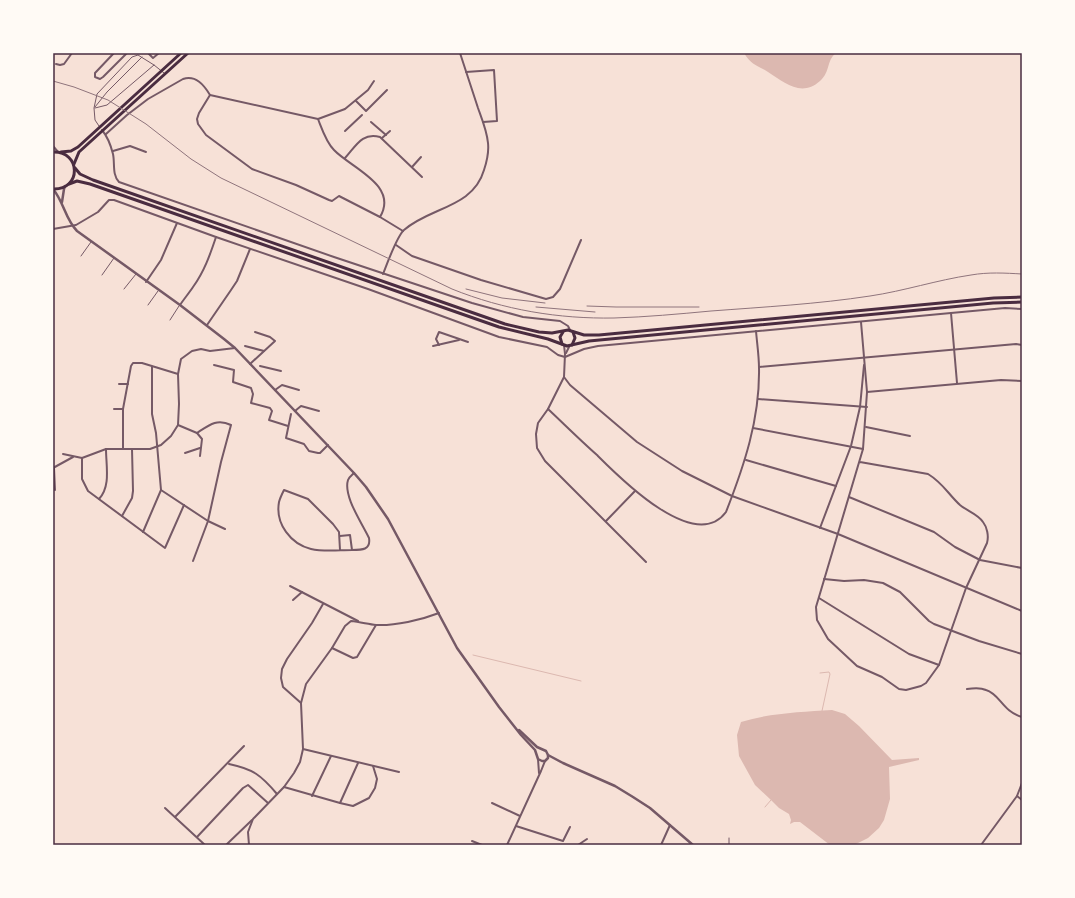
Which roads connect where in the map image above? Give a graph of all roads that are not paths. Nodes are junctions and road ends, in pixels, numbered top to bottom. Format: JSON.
{"nodes":[{"id":1,"x":72,"y":53,"type":"edge"},
{"id":2,"x":114,"y":53,"type":"edge"},
{"id":3,"x":127,"y":53,"type":"edge"},
{"id":4,"x":148,"y":53,"type":"edge"},
{"id":5,"x":159,"y":53,"type":"edge"},
{"id":6,"x":182,"y":53,"type":"edge"},
{"id":7,"x":188,"y":53,"type":"edge"},
{"id":8,"x":460,"y":53,"type":"edge"},
{"id":9,"x":142,"y":57,"type":"junction"},
{"id":10,"x":56,"y":64,"type":"dead end"},
{"id":11,"x":154,"y":65,"type":"junction"},
{"id":12,"x":163,"y":72,"type":"junction"},
{"id":13,"x":466,"y":72,"type":"junction"},
{"id":14,"x":374,"y":81,"type":"dead end"},
{"id":15,"x":387,"y":90,"type":"dead end"},
{"id":16,"x":210,"y":95,"type":"junction"},
{"id":17,"x":356,"y":100,"type":"junction"},
{"id":18,"x":94,"y":108,"type":"junction"},
{"id":19,"x":362,"y":115,"type":"dead end"},
{"id":20,"x":318,"y":119,"type":"junction"},
{"id":21,"x":371,"y":122,"type":"dead end"},
{"id":22,"x":483,"y":122,"type":"junction"},
{"id":23,"x":101,"y":129,"type":"junction"},
{"id":24,"x":345,"y":131,"type":"dead end"},
{"id":25,"x":390,"y":131,"type":"dead end"},
{"id":26,"x":106,"y":134,"type":"junction"},
{"id":27,"x":386,"y":135,"type":"junction"},
{"id":28,"x":382,"y":138,"type":"junction"},
{"id":29,"x":53,"y":146,"type":"edge"},
{"id":30,"x":113,"y":151,"type":"junction"},
{"id":31,"x":53,"y":152,"type":"edge"},
{"id":32,"x":59,"y":152,"type":"junction"},
{"id":33,"x":146,"y":152,"type":"dead end"},
{"id":34,"x":345,"y":158,"type":"junction"},
{"id":35,"x":421,"y":158,"type":"dead end"},
{"id":36,"x":74,"y":164,"type":"junction"},
{"id":37,"x":412,"y":167,"type":"junction"},
{"id":38,"x":75,"y":168,"type":"junction"},
{"id":39,"x":422,"y":177,"type":"dead end"},
{"id":40,"x":67,"y":185,"type":"junction"},
{"id":41,"x":53,"y":189,"type":"edge"},
{"id":42,"x":62,"y":203,"type":"junction"},
{"id":43,"x":380,"y":217,"type":"junction"},
{"id":44,"x":177,"y":224,"type":"junction"},
{"id":45,"x":71,"y":226,"type":"junction"},
{"id":46,"x":53,"y":229,"type":"edge"},
{"id":47,"x":403,"y":231,"type":"junction"},
{"id":48,"x":216,"y":237,"type":"junction"},
{"id":49,"x":581,"y":240,"type":"dead end"},
{"id":50,"x":90,"y":242,"type":"junction"},
{"id":51,"x":396,"y":245,"type":"junction"},
{"id":52,"x":250,"y":248,"type":"junction"},
{"id":53,"x":81,"y":256,"type":"dead end"},
{"id":54,"x":114,"y":258,"type":"junction"},
{"id":55,"x":136,"y":274,"type":"junction"},
{"id":56,"x":383,"y":274,"type":"junction"},
{"id":57,"x":102,"y":275,"type":"dead end"},
{"id":58,"x":146,"y":282,"type":"junction"},
{"id":59,"x":124,"y":289,"type":"dead end"},
{"id":60,"x":158,"y":290,"type":"junction"},
{"id":61,"x":1022,"y":297,"type":"edge"},
{"id":62,"x":1022,"y":302,"type":"edge"},
{"id":63,"x":148,"y":305,"type":"dead end"},
{"id":64,"x":180,"y":305,"type":"junction"},
{"id":65,"x":1022,"y":309,"type":"edge"},
{"id":66,"x":951,"y":313,"type":"junction"},
{"id":67,"x":170,"y":320,"type":"dead end"},
{"id":68,"x":861,"y":322,"type":"junction"},
{"id":69,"x":565,"y":323,"type":"junction"},
{"id":70,"x":207,"y":325,"type":"junction"},
{"id":71,"x":564,"y":331,"type":"junction"},
{"id":72,"x":572,"y":331,"type":"junction"},
{"id":73,"x":756,"y":331,"type":"junction"},
{"id":74,"x":255,"y":332,"type":"dead end"},
{"id":75,"x":460,"y":339,"type":"junction"},
{"id":76,"x":468,"y":342,"type":"dead end"},
{"id":77,"x":563,"y":344,"type":"junction"},
{"id":78,"x":439,"y":345,"type":"junction"},
{"id":79,"x":571,"y":345,"type":"junction"},
{"id":80,"x":1022,"y":345,"type":"edge"},
{"id":81,"x":245,"y":346,"type":"dead end"},
{"id":82,"x":433,"y":346,"type":"dead end"},
{"id":83,"x":235,"y":348,"type":"junction"},
{"id":84,"x":955,"y":349,"type":"junction"},
{"id":85,"x":264,"y":351,"type":"junction"},
{"id":86,"x":565,"y":356,"type":"junction"},
{"id":87,"x":865,"y":358,"type":"junction"},
{"id":88,"x":250,"y":364,"type":"junction"},
{"id":89,"x":214,"y":365,"type":"dead end"},
{"id":90,"x":260,"y":366,"type":"dead end"},
{"id":91,"x":152,"y":367,"type":"junction"},
{"id":92,"x":759,"y":367,"type":"junction"},
{"id":93,"x":281,"y":371,"type":"dead end"},
{"id":94,"x":178,"y":374,"type":"junction"},
{"id":95,"x":564,"y":378,"type":"junction"},
{"id":96,"x":1022,"y":381,"type":"edge"},
{"id":97,"x":119,"y":384,"type":"dead end"},
{"id":98,"x":128,"y":384,"type":"junction"},
{"id":99,"x":957,"y":384,"type":"junction"},
{"id":100,"x":274,"y":390,"type":"junction"},
{"id":101,"x":299,"y":390,"type":"dead end"},
{"id":102,"x":867,"y":392,"type":"junction"},
{"id":103,"x":758,"y":399,"type":"junction"},
{"id":104,"x":860,"y":407,"type":"junction"},
{"id":105,"x":867,"y":407,"type":"junction"},
{"id":106,"x":114,"y":409,"type":"dead end"},
{"id":107,"x":123,"y":409,"type":"junction"},
{"id":108,"x":548,"y":409,"type":"junction"},
{"id":109,"x":295,"y":411,"type":"junction"},
{"id":110,"x":319,"y":411,"type":"dead end"},
{"id":111,"x":291,"y":414,"type":"dead end"},
{"id":112,"x":178,"y":425,"type":"junction"},
{"id":113,"x":288,"y":426,"type":"junction"},
{"id":114,"x":866,"y":427,"type":"junction"},
{"id":115,"x":753,"y":428,"type":"junction"},
{"id":116,"x":197,"y":433,"type":"junction"},
{"id":117,"x":910,"y":436,"type":"dead end"},
{"id":118,"x":328,"y":446,"type":"junction"},
{"id":119,"x":851,"y":446,"type":"junction"},
{"id":120,"x":156,"y":447,"type":"junction"},
{"id":121,"x":200,"y":448,"type":"junction"},
{"id":122,"x":106,"y":449,"type":"junction"},
{"id":123,"x":123,"y":449,"type":"junction"},
{"id":124,"x":132,"y":449,"type":"junction"},
{"id":125,"x":863,"y":450,"type":"junction"},
{"id":126,"x":185,"y":453,"type":"dead end"},
{"id":127,"x":63,"y":454,"type":"dead end"},
{"id":128,"x":200,"y":456,"type":"dead end"},
{"id":129,"x":74,"y":457,"type":"junction"},
{"id":130,"x":82,"y":458,"type":"junction"},
{"id":131,"x":746,"y":460,"type":"junction"},
{"id":132,"x":860,"y":462,"type":"junction"},
{"id":133,"x":53,"y":468,"type":"edge"},
{"id":134,"x":354,"y":473,"type":"junction"},
{"id":135,"x":836,"y":486,"type":"junction"},
{"id":136,"x":55,"y":490,"type":"dead end"},
{"id":137,"x":161,"y":490,"type":"junction"},
{"id":138,"x":635,"y":491,"type":"junction"},
{"id":139,"x":732,"y":496,"type":"junction"},
{"id":140,"x":849,"y":497,"type":"junction"},
{"id":141,"x":98,"y":500,"type":"junction"},
{"id":142,"x":184,"y":505,"type":"junction"},
{"id":143,"x":122,"y":516,"type":"junction"},
{"id":144,"x":208,"y":521,"type":"junction"},
{"id":145,"x":606,"y":521,"type":"junction"},
{"id":146,"x":820,"y":528,"type":"junction"},
{"id":147,"x":225,"y":529,"type":"dead end"},
{"id":148,"x":143,"y":532,"type":"junction"},
{"id":149,"x":838,"y":534,"type":"junction"},
{"id":150,"x":340,"y":536,"type":"junction"},
{"id":151,"x":340,"y":550,"type":"junction"},
{"id":152,"x":352,"y":550,"type":"junction"},
{"id":153,"x":980,"y":560,"type":"junction"},
{"id":154,"x":193,"y":561,"type":"dead end"},
{"id":155,"x":646,"y":562,"type":"dead end"},
{"id":156,"x":1022,"y":568,"type":"edge"},
{"id":157,"x":824,"y":579,"type":"junction"},
{"id":158,"x":290,"y":586,"type":"dead end"},
{"id":159,"x":966,"y":588,"type":"junction"},
{"id":160,"x":302,"y":592,"type":"junction"},
{"id":161,"x":819,"y":598,"type":"junction"},
{"id":162,"x":293,"y":600,"type":"dead end"},
{"id":163,"x":323,"y":604,"type":"junction"},
{"id":164,"x":1022,"y":611,"type":"edge"},
{"id":165,"x":439,"y":613,"type":"junction"},
{"id":166,"x":360,"y":622,"type":"junction"},
{"id":167,"x":377,"y":625,"type":"junction"},
{"id":168,"x":951,"y":632,"type":"junction"},
{"id":169,"x":332,"y":648,"type":"junction"},
{"id":170,"x":1022,"y":654,"type":"edge"},
{"id":171,"x":939,"y":664,"type":"junction"},
{"id":172,"x":967,"y":689,"type":"dead end"},
{"id":173,"x":300,"y":703,"type":"junction"},
{"id":174,"x":1022,"y":717,"type":"edge"},
{"id":175,"x":516,"y":727,"type":"junction"},
{"id":176,"x":244,"y":746,"type":"dead end"},
{"id":177,"x":303,"y":749,"type":"junction"},
{"id":178,"x":542,"y":750,"type":"junction"},
{"id":179,"x":548,"y":754,"type":"junction"},
{"id":180,"x":537,"y":755,"type":"junction"},
{"id":181,"x":331,"y":756,"type":"junction"},
{"id":182,"x":538,"y":759,"type":"junction"},
{"id":183,"x":546,"y":760,"type":"junction"},
{"id":184,"x":559,"y":761,"type":"junction"},
{"id":185,"x":358,"y":763,"type":"junction"},
{"id":186,"x":228,"y":764,"type":"junction"},
{"id":187,"x":373,"y":766,"type":"junction"},
{"id":188,"x":399,"y":772,"type":"dead end"},
{"id":189,"x":539,"y":775,"type":"junction"},
{"id":190,"x":1022,"y":783,"type":"edge"},
{"id":191,"x":284,"y":787,"type":"junction"},
{"id":192,"x":277,"y":794,"type":"junction"},
{"id":193,"x":312,"y":796,"type":"junction"},
{"id":194,"x":1017,"y":796,"type":"junction"},
{"id":195,"x":1022,"y":800,"type":"edge"},
{"id":196,"x":268,"y":803,"type":"junction"},
{"id":197,"x":340,"y":803,"type":"junction"},
{"id":198,"x":492,"y":803,"type":"dead end"},
{"id":199,"x":165,"y":808,"type":"dead end"},
{"id":200,"x":520,"y":816,"type":"junction"},
{"id":201,"x":175,"y":817,"type":"junction"},
{"id":202,"x":253,"y":819,"type":"junction"},
{"id":203,"x":670,"y":825,"type":"junction"},
{"id":204,"x":516,"y":826,"type":"junction"},
{"id":205,"x":570,"y":827,"type":"dead end"},
{"id":206,"x":197,"y":837,"type":"junction"},
{"id":207,"x":729,"y":838,"type":"dead end"},
{"id":208,"x":587,"y":839,"type":"dead end"},
{"id":209,"x":472,"y":840,"type":"dead end"},
{"id":210,"x":205,"y":845,"type":"edge"},
{"id":211,"x":226,"y":845,"type":"edge"},
{"id":212,"x":249,"y":845,"type":"edge"},
{"id":213,"x":482,"y":845,"type":"edge"},
{"id":214,"x":508,"y":845,"type":"edge"},
{"id":215,"x":578,"y":845,"type":"edge"},
{"id":216,"x":661,"y":845,"type":"edge"},
{"id":217,"x":693,"y":845,"type":"edge"},
{"id":218,"x":729,"y":845,"type":"edge"},
{"id":219,"x":981,"y":845,"type":"edge"}],
"edges":[{"from":1,"to":10,"type":"street"},
{"from":2,"to":3,"type":"street"},
{"from":4,"to":5,"type":"street"},
{"from":6,"to":12,"type":"main road"},
{"from":7,"to":12,"type":"main road"},
{"from":8,"to":13,"type":"street"},
{"from":9,"to":11,"type":"lane"},
{"from":9,"to":18,"type":"lane"},
{"from":9,"to":18,"type":"lane"},
{"from":11,"to":12,"type":"lane"},
{"from":11,"to":18,"type":"lane"},
{"from":12,"to":23,"type":"main road"},
{"from":13,"to":22,"type":"street"},
{"from":13,"to":22,"type":"street"},
{"from":14,"to":17,"type":"street"},
{"from":15,"to":17,"type":"street"},
{"from":16,"to":20,"type":"street"},
{"from":16,"to":26,"type":"street"},
{"from":16,"to":43,"type":"street"},
{"from":17,"to":20,"type":"street"},
{"from":18,"to":23,"type":"lane"},
{"from":19,"to":24,"type":"street"},
{"from":20,"to":34,"type":"street"},
{"from":21,"to":27,"type":"street"},
{"from":22,"to":47,"type":"street"},
{"from":23,"to":26,"type":"street"},
{"from":23,"to":32,"type":"main road"},
{"from":23,"to":36,"type":"main road"},
{"from":25,"to":27,"type":"street"},
{"from":26,"to":30,"type":"street"},
{"from":27,"to":28,"type":"street"},
{"from":28,"to":34,"type":"street"},
{"from":28,"to":37,"type":"street"},
{"from":29,"to":32,"type":"street"},
{"from":30,"to":33,"type":"street"},
{"from":30,"to":56,"type":"street"},
{"from":31,"to":32,"type":"main road"},
{"from":32,"to":36,"type":"main road"},
{"from":34,"to":43,"type":"street"},
{"from":35,"to":37,"type":"street"},
{"from":36,"to":38,"type":"main road"},
{"from":37,"to":39,"type":"street"},
{"from":38,"to":40,"type":"main road"},
{"from":38,"to":71,"type":"main road"},
{"from":40,"to":41,"type":"main road"},
{"from":40,"to":42,"type":"street"},
{"from":40,"to":77,"type":"main road"},
{"from":41,"to":42,"type":"street"},
{"from":42,"to":45,"type":"street"},
{"from":43,"to":47,"type":"street"},
{"from":44,"to":45,"type":"street"},
{"from":44,"to":48,"type":"street"},
{"from":44,"to":58,"type":"street"},
{"from":45,"to":46,"type":"street"},
{"from":45,"to":50,"type":"street"},
{"from":47,"to":51,"type":"street"},
{"from":48,"to":52,"type":"street"},
{"from":48,"to":64,"type":"street"},
{"from":49,"to":51,"type":"street"},
{"from":50,"to":53,"type":"lane"},
{"from":50,"to":54,"type":"street"},
{"from":51,"to":56,"type":"street"},
{"from":52,"to":70,"type":"street"},
{"from":52,"to":86,"type":"street"},
{"from":54,"to":55,"type":"street"},
{"from":54,"to":57,"type":"lane"},
{"from":55,"to":58,"type":"street"},
{"from":55,"to":59,"type":"lane"},
{"from":56,"to":69,"type":"street"},
{"from":58,"to":60,"type":"street"},
{"from":60,"to":63,"type":"lane"},
{"from":60,"to":64,"type":"street"},
{"from":61,"to":72,"type":"main road"},
{"from":62,"to":79,"type":"main road"},
{"from":64,"to":67,"type":"lane"},
{"from":64,"to":70,"type":"street"},
{"from":65,"to":66,"type":"street"},
{"from":66,"to":68,"type":"street"},
{"from":66,"to":84,"type":"street"},
{"from":68,"to":73,"type":"street"},
{"from":68,"to":87,"type":"street"},
{"from":69,"to":71,"type":"street"},
{"from":69,"to":72,"type":"street"},
{"from":70,"to":83,"type":"street"},
{"from":71,"to":72,"type":"main road"},
{"from":71,"to":77,"type":"main road"},
{"from":72,"to":79,"type":"main road"},
{"from":73,"to":86,"type":"street"},
{"from":73,"to":92,"type":"street"},
{"from":74,"to":85,"type":"street"},
{"from":75,"to":76,"type":"street"},
{"from":75,"to":78,"type":"street"},
{"from":75,"to":78,"type":"street"},
{"from":77,"to":79,"type":"main road"},
{"from":77,"to":86,"type":"street"},
{"from":78,"to":82,"type":"street"},
{"from":79,"to":86,"type":"street"},
{"from":80,"to":84,"type":"street"},
{"from":81,"to":85,"type":"street"},
{"from":83,"to":88,"type":"street"},
{"from":83,"to":94,"type":"street"},
{"from":84,"to":87,"type":"street"},
{"from":84,"to":99,"type":"street"},
{"from":85,"to":88,"type":"street"},
{"from":86,"to":95,"type":"street"},
{"from":87,"to":92,"type":"street"},
{"from":87,"to":102,"type":"street"},
{"from":87,"to":104,"type":"street"},
{"from":88,"to":100,"type":"street"},
{"from":89,"to":113,"type":"street"},
{"from":90,"to":93,"type":"street"},
{"from":91,"to":94,"type":"street"},
{"from":91,"to":98,"type":"street"},
{"from":91,"to":120,"type":"street"},
{"from":92,"to":103,"type":"street"},
{"from":94,"to":112,"type":"street"},
{"from":95,"to":108,"type":"street"},
{"from":95,"to":139,"type":"street"},
{"from":96,"to":99,"type":"street"},
{"from":97,"to":98,"type":"street"},
{"from":98,"to":107,"type":"street"},
{"from":99,"to":102,"type":"street"},
{"from":100,"to":101,"type":"street"},
{"from":100,"to":109,"type":"street"},
{"from":102,"to":105,"type":"street"},
{"from":103,"to":104,"type":"street"},
{"from":103,"to":115,"type":"street"},
{"from":104,"to":105,"type":"street"},
{"from":104,"to":119,"type":"street"},
{"from":105,"to":114,"type":"street"},
{"from":106,"to":107,"type":"street"},
{"from":107,"to":123,"type":"street"},
{"from":108,"to":138,"type":"street"},
{"from":108,"to":145,"type":"street"},
{"from":109,"to":110,"type":"street"},
{"from":109,"to":118,"type":"street"},
{"from":111,"to":113,"type":"street"},
{"from":112,"to":116,"type":"street"},
{"from":112,"to":120,"type":"street"},
{"from":113,"to":118,"type":"street"},
{"from":114,"to":117,"type":"street"},
{"from":114,"to":125,"type":"street"},
{"from":115,"to":119,"type":"street"},
{"from":115,"to":131,"type":"street"},
{"from":116,"to":121,"type":"street"},
{"from":116,"to":144,"type":"street"},
{"from":118,"to":134,"type":"street"},
{"from":119,"to":125,"type":"street"},
{"from":119,"to":135,"type":"street"},
{"from":120,"to":124,"type":"street"},
{"from":120,"to":137,"type":"street"},
{"from":121,"to":126,"type":"street"},
{"from":121,"to":128,"type":"street"},
{"from":122,"to":123,"type":"street"},
{"from":122,"to":130,"type":"street"},
{"from":122,"to":141,"type":"street"},
{"from":123,"to":124,"type":"street"},
{"from":124,"to":143,"type":"street"},
{"from":125,"to":132,"type":"street"},
{"from":127,"to":129,"type":"street"},
{"from":129,"to":130,"type":"street"},
{"from":129,"to":133,"type":"street"},
{"from":130,"to":141,"type":"street"},
{"from":131,"to":135,"type":"street"},
{"from":131,"to":139,"type":"street"},
{"from":132,"to":140,"type":"street"},
{"from":132,"to":153,"type":"street"},
{"from":133,"to":136,"type":"street"},
{"from":134,"to":152,"type":"street"},
{"from":134,"to":165,"type":"street"},
{"from":135,"to":146,"type":"street"},
{"from":137,"to":142,"type":"street"},
{"from":137,"to":148,"type":"street"},
{"from":138,"to":139,"type":"street"},
{"from":138,"to":145,"type":"street"},
{"from":139,"to":146,"type":"street"},
{"from":140,"to":149,"type":"street"},
{"from":140,"to":153,"type":"street"},
{"from":141,"to":143,"type":"street"},
{"from":142,"to":144,"type":"street"},
{"from":142,"to":148,"type":"street"},
{"from":143,"to":148,"type":"street"},
{"from":144,"to":147,"type":"street"},
{"from":144,"to":154,"type":"street"},
{"from":145,"to":155,"type":"street"},
{"from":146,"to":149,"type":"street"},
{"from":149,"to":157,"type":"street"},
{"from":149,"to":159,"type":"street"},
{"from":150,"to":151,"type":"street"},
{"from":150,"to":151,"type":"street"},
{"from":150,"to":152,"type":"street"},
{"from":151,"to":152,"type":"street"},
{"from":153,"to":156,"type":"street"},
{"from":153,"to":159,"type":"street"},
{"from":157,"to":161,"type":"street"},
{"from":157,"to":168,"type":"street"},
{"from":158,"to":160,"type":"street"},
{"from":159,"to":164,"type":"street"},
{"from":159,"to":168,"type":"street"},
{"from":160,"to":162,"type":"street"},
{"from":160,"to":163,"type":"street"},
{"from":161,"to":171,"type":"street"},
{"from":161,"to":171,"type":"street"},
{"from":163,"to":166,"type":"street"},
{"from":163,"to":173,"type":"street"},
{"from":165,"to":167,"type":"street"},
{"from":165,"to":175,"type":"street"},
{"from":166,"to":167,"type":"street"},
{"from":166,"to":169,"type":"street"},
{"from":167,"to":169,"type":"street"},
{"from":168,"to":170,"type":"street"},
{"from":168,"to":171,"type":"street"},
{"from":169,"to":173,"type":"street"},
{"from":172,"to":174,"type":"street"},
{"from":173,"to":177,"type":"street"},
{"from":175,"to":178,"type":"street"},
{"from":175,"to":180,"type":"street"},
{"from":176,"to":186,"type":"street"},
{"from":177,"to":181,"type":"street"},
{"from":177,"to":191,"type":"street"},
{"from":178,"to":179,"type":"street"},
{"from":178,"to":180,"type":"street"},
{"from":179,"to":183,"type":"street"},
{"from":179,"to":184,"type":"street"},
{"from":180,"to":182,"type":"street"},
{"from":181,"to":185,"type":"street"},
{"from":181,"to":193,"type":"street"},
{"from":182,"to":183,"type":"street"},
{"from":182,"to":189,"type":"street"},
{"from":183,"to":184,"type":"street"},
{"from":183,"to":189,"type":"street"},
{"from":184,"to":203,"type":"street"},
{"from":185,"to":187,"type":"street"},
{"from":185,"to":197,"type":"street"},
{"from":186,"to":192,"type":"street"},
{"from":186,"to":201,"type":"street"},
{"from":187,"to":188,"type":"street"},
{"from":187,"to":197,"type":"street"},
{"from":189,"to":200,"type":"street"},
{"from":190,"to":194,"type":"street"},
{"from":191,"to":192,"type":"street"},
{"from":191,"to":193,"type":"street"},
{"from":192,"to":196,"type":"street"},
{"from":193,"to":197,"type":"street"},
{"from":194,"to":195,"type":"street"},
{"from":194,"to":219,"type":"street"},
{"from":196,"to":202,"type":"street"},
{"from":196,"to":206,"type":"street"},
{"from":198,"to":200,"type":"street"},
{"from":199,"to":201,"type":"street"},
{"from":200,"to":204,"type":"street"},
{"from":201,"to":206,"type":"street"},
{"from":202,"to":211,"type":"street"},
{"from":202,"to":212,"type":"street"},
{"from":203,"to":216,"type":"street"},
{"from":203,"to":217,"type":"street"},
{"from":204,"to":205,"type":"street"},
{"from":204,"to":214,"type":"street"},
{"from":206,"to":210,"type":"street"},
{"from":207,"to":218,"type":"lane"},
{"from":208,"to":215,"type":"street"},
{"from":209,"to":213,"type":"street"}]}
